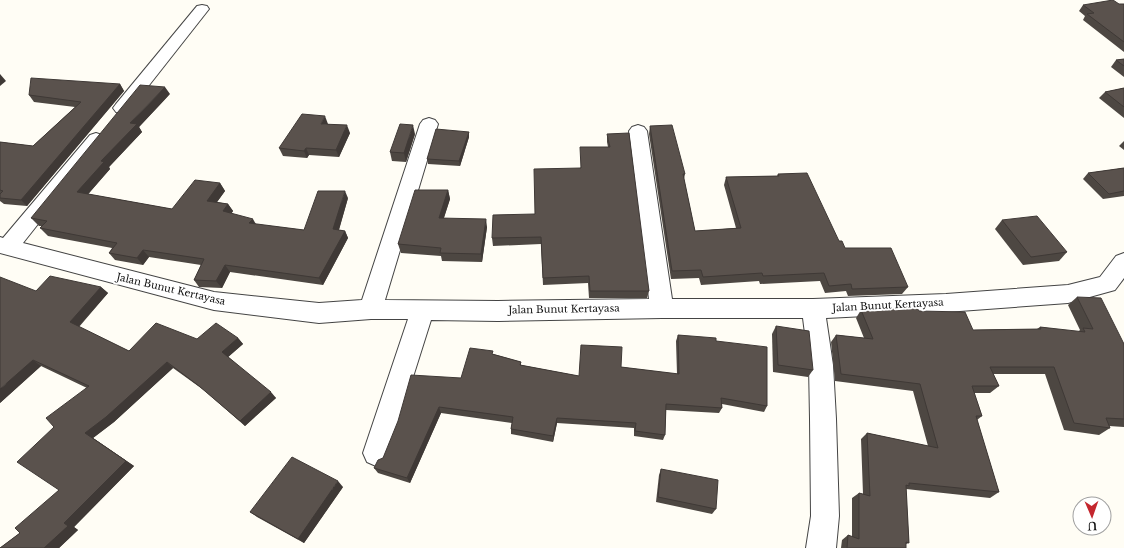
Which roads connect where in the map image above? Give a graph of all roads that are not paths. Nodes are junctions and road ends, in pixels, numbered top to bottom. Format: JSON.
{"nodes":[{"id":1,"x":202,"y":9,"type":"dead end"},
{"id":2,"x":429,"y":124,"type":"dead end"},
{"id":3,"x":638,"y":131,"type":"dead end"},
{"id":4,"x":3,"y":246,"type":"edge"},
{"id":5,"x":1124,"y":262,"type":"edge"},
{"id":6,"x":662,"y":308,"type":"junction"},
{"id":7,"x":371,"y":309,"type":"junction"},
{"id":8,"x":423,"y":309,"type":"junction"},
{"id":9,"x":813,"y":309,"type":"junction"},
{"id":10,"x":376,"y":453,"type":"dead end"},
{"id":11,"x":821,"y":548,"type":"edge"}],
"edges":[{"from":1,"to":4,"type":"street"},
{"from":2,"to":7,"type":"street"},
{"from":3,"to":6,"type":"street"},
{"from":4,"to":7,"type":"street","name":"Jalan Bunut Kertayasa"},
{"from":5,"to":9,"type":"street","name":"Jalan Bunut Kertayasa"},
{"from":6,"to":8,"type":"street","name":"Jalan Bunut Kertayasa"},
{"from":6,"to":9,"type":"street","name":"Jalan Bunut Kertayasa"},
{"from":7,"to":8,"type":"street","name":"Jalan Bunut Kertayasa"},
{"from":8,"to":10,"type":"street"},
{"from":9,"to":11,"type":"street"}]}
